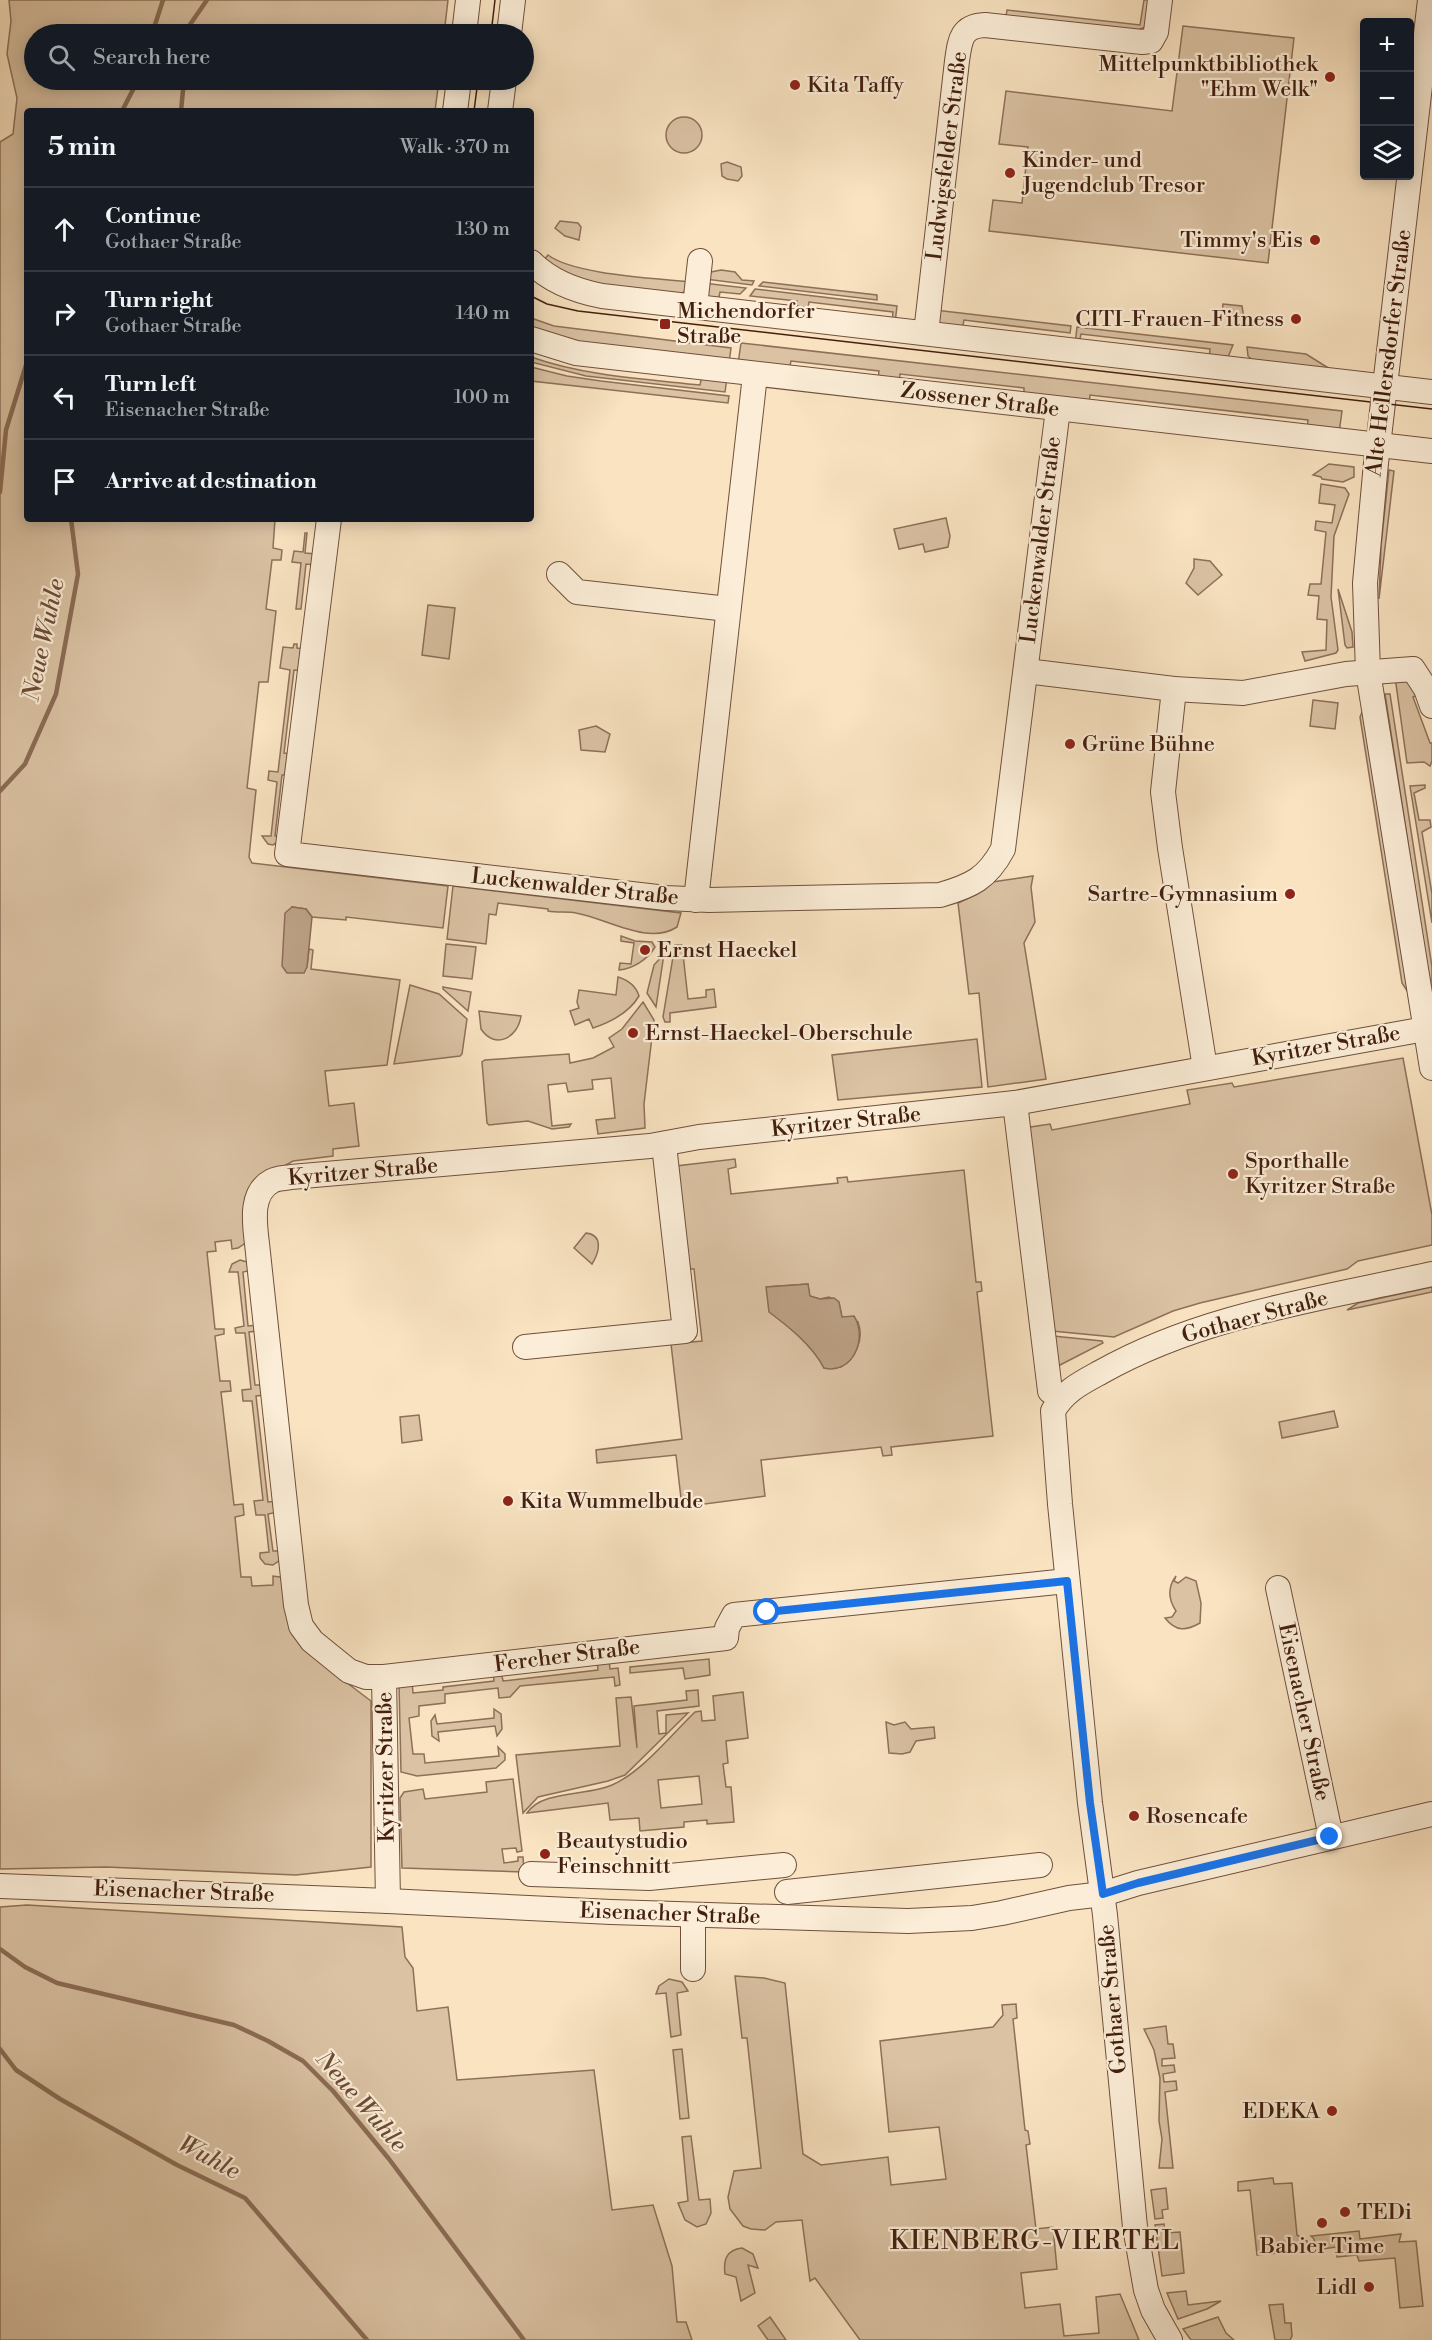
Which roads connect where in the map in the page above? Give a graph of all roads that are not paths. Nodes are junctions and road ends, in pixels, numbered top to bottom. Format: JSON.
{"nodes":[{"id":1,"x":468,"y":0,"type":"edge"},
{"id":2,"x":513,"y":0,"type":"edge"},
{"id":3,"x":1160,"y":0,"type":"edge"},
{"id":4,"x":1430,"y":0,"type":"edge"},
{"id":5,"x":465,"y":24,"type":"edge"},
{"id":6,"x":510,"y":24,"type":"edge"},
{"id":7,"x":458,"y":90,"type":"edge"},
{"id":8,"x":503,"y":90,"type":"edge"},
{"id":9,"x":455,"y":108,"type":"edge"},
{"id":10,"x":500,"y":108,"type":"edge"},
{"id":11,"x":700,"y":261,"type":"dead end"},
{"id":12,"x":534,"y":264,"type":"edge"},
{"id":13,"x":695,"y":306,"type":"junction"},
{"id":14,"x":926,"y":333,"type":"junction"},
{"id":15,"x":534,"y":340,"type":"edge"},
{"id":16,"x":755,"y":375,"type":"junction"},
{"id":17,"x":1385,"y":386,"type":"junction"},
{"id":18,"x":1432,"y":392,"type":"edge"},
{"id":19,"x":1058,"y":409,"type":"junction"},
{"id":20,"x":1378,"y":445,"type":"junction"},
{"id":21,"x":1432,"y":451,"type":"edge"},
{"id":22,"x":329,"y":522,"type":"edge"},
{"id":23,"x":559,"y":574,"type":"dead end"},
{"id":24,"x":728,"y":609,"type":"junction"},
{"id":25,"x":1026,"y":671,"type":"junction"},
{"id":26,"x":1368,"y":672,"type":"junction"},
{"id":27,"x":1174,"y":690,"type":"junction"},
{"id":28,"x":1432,"y":706,"type":"edge"},
{"id":29,"x":696,"y":900,"type":"junction"},
{"id":30,"x":1425,"y":1029,"type":"junction"},
{"id":31,"x":1205,"y":1068,"type":"junction"},
{"id":32,"x":1432,"y":1068,"type":"edge"},
{"id":33,"x":1015,"y":1103,"type":"junction"},
{"id":34,"x":664,"y":1145,"type":"junction"},
{"id":35,"x":1432,"y":1274,"type":"edge"},
{"id":36,"x":525,"y":1347,"type":"dead end"},
{"id":37,"x":1060,"y":1398,"type":"junction"},
{"id":38,"x":1067,"y":1581,"type":"junction"},
{"id":39,"x":1278,"y":1588,"type":"dead end"},
{"id":40,"x":384,"y":1677,"type":"junction"},
{"id":41,"x":1432,"y":1814,"type":"edge"},
{"id":42,"x":1330,"y":1837,"type":"junction"},
{"id":43,"x":784,"y":1865,"type":"dead end"},
{"id":44,"x":1040,"y":1865,"type":"dead end"},
{"id":45,"x":531,"y":1874,"type":"dead end"},
{"id":46,"x":0,"y":1887,"type":"edge"},
{"id":47,"x":787,"y":1892,"type":"dead end"},
{"id":48,"x":1103,"y":1894,"type":"junction"},
{"id":49,"x":388,"y":1901,"type":"junction"},
{"id":50,"x":693,"y":1915,"type":"junction"},
{"id":51,"x":693,"y":1969,"type":"dead end"},
{"id":52,"x":1170,"y":2340,"type":"edge"}],
"edges":[{"from":1,"to":5,"type":"street"},
{"from":2,"to":6,"type":"street"},
{"from":3,"to":14,"type":"street","name":"Ludwigsfelder Straße"},
{"from":4,"to":17,"type":"street","name":"Alte Hellersdorfer Straße"},
{"from":7,"to":9,"type":"street"},
{"from":8,"to":10,"type":"street"},
{"from":11,"to":13,"type":"street"},
{"from":12,"to":13,"type":"street"},
{"from":13,"to":14,"type":"street"},
{"from":14,"to":17,"type":"street"},
{"from":15,"to":16,"type":"street","name":"Zossener Straße"},
{"from":16,"to":19,"type":"street","name":"Zossener Straße"},
{"from":16,"to":24,"type":"street"},
{"from":17,"to":18,"type":"street"},
{"from":17,"to":20,"type":"street","name":"Alte Hellersdorfer Straße"},
{"from":19,"to":20,"type":"street","name":"Zossener Straße"},
{"from":19,"to":25,"type":"street","name":"Luckenwalder Straße"},
{"from":20,"to":21,"type":"street","name":"Zossener Straße"},
{"from":20,"to":26,"type":"street","name":"Alte Hellersdorfer Straße"},
{"from":22,"to":29,"type":"street","name":"Luckenwalder Straße"},
{"from":23,"to":24,"type":"street"},
{"from":24,"to":29,"type":"street"},
{"from":25,"to":27,"type":"street","name":"Luckenwalder Straße"},
{"from":25,"to":29,"type":"street","name":"Luckenwalder Straße"},
{"from":26,"to":27,"type":"street","name":"Luckenwalder Straße"},
{"from":26,"to":28,"type":"street"},
{"from":26,"to":30,"type":"street","name":"Alte Hellersdorfer Straße"},
{"from":27,"to":31,"type":"street"},
{"from":30,"to":31,"type":"street","name":"Kyritzer Straße"},
{"from":30,"to":32,"type":"street","name":"Alte Hellersdorfer Straße"},
{"from":31,"to":33,"type":"street","name":"Kyritzer Straße"},
{"from":33,"to":34,"type":"street","name":"Kyritzer Straße"},
{"from":33,"to":37,"type":"street"},
{"from":34,"to":36,"type":"street"},
{"from":34,"to":40,"type":"street","name":"Kyritzer Straße"},
{"from":35,"to":37,"type":"street","name":"Gothaer Straße"},
{"from":37,"to":38,"type":"street","name":"Gothaer Straße"},
{"from":38,"to":40,"type":"street","name":"Fercher Straße"},
{"from":38,"to":48,"type":"street","name":"Gothaer Straße"},
{"from":39,"to":42,"type":"street","name":"Eisenacher Straße"},
{"from":40,"to":49,"type":"street","name":"Kyritzer Straße"},
{"from":41,"to":42,"type":"street","name":"Eisenacher Straße"},
{"from":42,"to":48,"type":"street","name":"Eisenacher Straße"},
{"from":43,"to":45,"type":"street","name":"Eisenacher Straße"},
{"from":44,"to":47,"type":"street","name":"Eisenacher Straße"},
{"from":46,"to":49,"type":"street","name":"Eisenacher Straße"},
{"from":48,"to":50,"type":"street","name":"Eisenacher Straße"},
{"from":48,"to":52,"type":"street","name":"Gothaer Straße"},
{"from":49,"to":50,"type":"street","name":"Eisenacher Straße"},
{"from":50,"to":51,"type":"street"}]}
